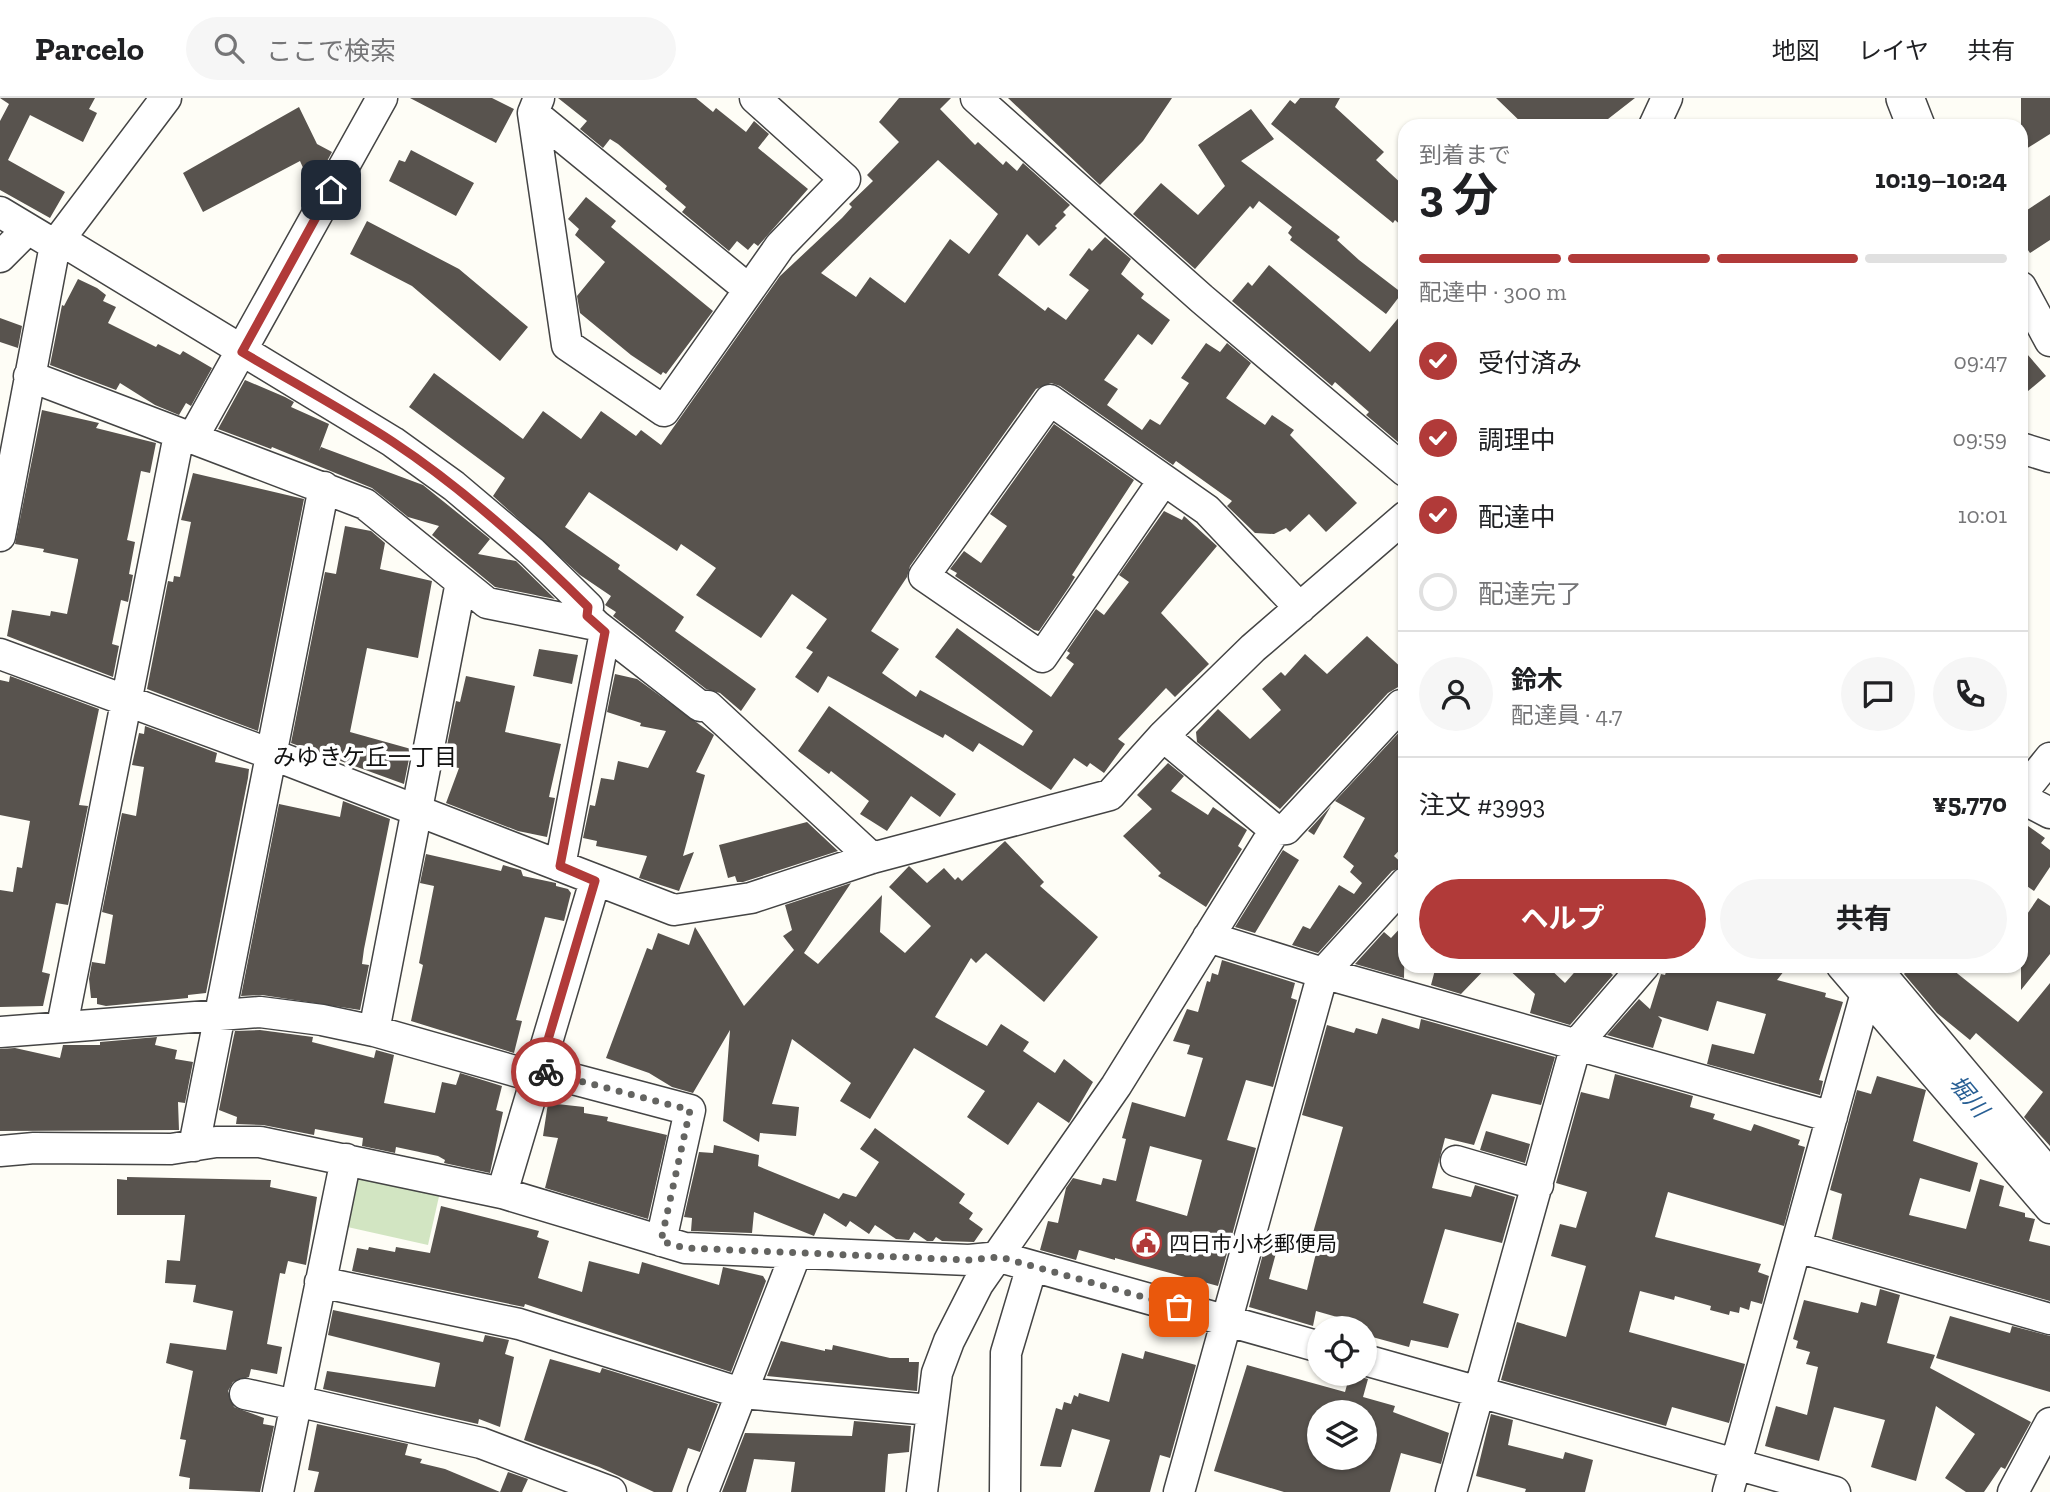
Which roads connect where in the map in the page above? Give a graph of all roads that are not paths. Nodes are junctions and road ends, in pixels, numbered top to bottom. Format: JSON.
{"nodes":[{"id":1,"x":166,"y":98,"type":"edge"},
{"id":2,"x":382,"y":98,"type":"edge"},
{"id":3,"x":755,"y":98,"type":"edge"},
{"id":4,"x":976,"y":98,"type":"edge"},
{"id":5,"x":1667,"y":98,"type":"edge"},
{"id":6,"x":1905,"y":98,"type":"edge"},
{"id":7,"x":536,"y":106,"type":"edge"},
{"id":8,"x":1657,"y":119,"type":"edge"},
{"id":9,"x":1913,"y":119,"type":"edge"},
{"id":10,"x":0,"y":212,"type":"edge"},
{"id":11,"x":28,"y":229,"type":"junction"},
{"id":12,"x":57,"y":242,"type":"junction"},
{"id":13,"x":0,"y":257,"type":"edge"},
{"id":14,"x":747,"y":288,"type":"junction"},
{"id":15,"x":2028,"y":300,"type":"edge"},
{"id":16,"x":2050,"y":341,"type":"edge"},
{"id":17,"x":242,"y":352,"type":"junction"},
{"id":18,"x":29,"y":376,"type":"junction"},
{"id":19,"x":186,"y":437,"type":"junction"},
{"id":20,"x":2028,"y":450,"type":"edge"},
{"id":21,"x":2050,"y":457,"type":"edge"},
{"id":22,"x":1398,"y":465,"type":"edge"},
{"id":23,"x":1163,"y":481,"type":"junction"},
{"id":24,"x":324,"y":487,"type":"junction"},
{"id":25,"x":1398,"y":523,"type":"edge"},
{"id":26,"x":0,"y":536,"type":"edge"},
{"id":27,"x":461,"y":582,"type":"junction"},
{"id":28,"x":1300,"y":608,"type":"junction"},
{"id":29,"x":601,"y":628,"type":"junction"},
{"id":30,"x":0,"y":654,"type":"edge"},
{"id":31,"x":126,"y":701,"type":"junction"},
{"id":32,"x":1398,"y":708,"type":"edge"},
{"id":33,"x":1163,"y":736,"type":"junction"},
{"id":34,"x":271,"y":754,"type":"junction"},
{"id":35,"x":2050,"y":758,"type":"edge"},
{"id":36,"x":2028,"y":787,"type":"edge"},
{"id":37,"x":2028,"y":800,"type":"edge"},
{"id":38,"x":417,"y":810,"type":"junction"},
{"id":39,"x":2050,"y":813,"type":"edge"},
{"id":40,"x":1275,"y":830,"type":"junction"},
{"id":41,"x":872,"y":858,"type":"junction"},
{"id":42,"x":560,"y":866,"type":"junction"},
{"id":43,"x":595,"y":881,"type":"junction"},
{"id":44,"x":1398,"y":891,"type":"edge"},
{"id":45,"x":1208,"y":937,"type":"junction"},
{"id":46,"x":1323,"y":973,"type":"junction"},
{"id":47,"x":1638,"y":973,"type":"edge"},
{"id":48,"x":1876,"y":975,"type":"edge"},
{"id":49,"x":220,"y":1014,"type":"junction"},
{"id":50,"x":62,"y":1026,"type":"junction"},
{"id":51,"x":374,"y":1031,"type":"junction"},
{"id":52,"x":0,"y":1032,"type":"edge"},
{"id":53,"x":1576,"y":1045,"type":"junction"},
{"id":54,"x":538,"y":1074,"type":"junction"},
{"id":55,"x":1832,"y":1117,"type":"junction"},
{"id":56,"x":194,"y":1146,"type":"junction"},
{"id":57,"x":0,"y":1151,"type":"edge"},
{"id":58,"x":345,"y":1159,"type":"junction"},
{"id":59,"x":1456,"y":1161,"type":"dead end"},
{"id":60,"x":2049,"y":1172,"type":"edge"},
{"id":61,"x":1538,"y":1185,"type":"junction"},
{"id":62,"x":502,"y":1194,"type":"junction"},
{"id":63,"x":2050,"y":1208,"type":"edge"},
{"id":64,"x":661,"y":1241,"type":"junction"},
{"id":65,"x":1797,"y":1247,"type":"junction"},
{"id":66,"x":796,"y":1253,"type":"junction"},
{"id":67,"x":1000,"y":1257,"type":"junction"},
{"id":68,"x":1032,"y":1266,"type":"junction"},
{"id":69,"x":320,"y":1282,"type":"junction"},
{"id":70,"x":2050,"y":1319,"type":"edge"},
{"id":71,"x":1228,"y":1321,"type":"junction"},
{"id":72,"x":1307,"y":1343,"type":"edge"},
{"id":73,"x":1377,"y":1363,"type":"edge"},
{"id":74,"x":1479,"y":1392,"type":"junction"},
{"id":75,"x":741,"y":1393,"type":"junction"},
{"id":76,"x":245,"y":1394,"type":"dead end"},
{"id":77,"x":296,"y":1403,"type":"junction"},
{"id":78,"x":931,"y":1410,"type":"junction"},
{"id":79,"x":2050,"y":1423,"type":"edge"},
{"id":80,"x":1732,"y":1478,"type":"edge"},
{"id":81,"x":278,"y":1492,"type":"edge"},
{"id":82,"x":611,"y":1492,"type":"edge"},
{"id":83,"x":703,"y":1492,"type":"edge"},
{"id":84,"x":922,"y":1492,"type":"edge"},
{"id":85,"x":1005,"y":1492,"type":"edge"},
{"id":86,"x":1180,"y":1492,"type":"edge"},
{"id":87,"x":1451,"y":1492,"type":"edge"},
{"id":88,"x":1835,"y":1492,"type":"edge"},
{"id":89,"x":2013,"y":1492,"type":"edge"}],
"edges":[{"from":1,"to":12,"type":"street"},
{"from":2,"to":17,"type":"street"},
{"from":3,"to":14,"type":"street"},
{"from":4,"to":22,"type":"street"},
{"from":5,"to":8,"type":"street"},
{"from":6,"to":9,"type":"street"},
{"from":7,"to":14,"type":"street"},
{"from":7,"to":14,"type":"street"},
{"from":10,"to":11,"type":"street"},
{"from":11,"to":12,"type":"street"},
{"from":11,"to":13,"type":"street"},
{"from":12,"to":17,"type":"street"},
{"from":12,"to":18,"type":"street"},
{"from":15,"to":16,"type":"street"},
{"from":17,"to":19,"type":"street"},
{"from":17,"to":29,"type":"street"},
{"from":18,"to":19,"type":"street"},
{"from":18,"to":26,"type":"street"},
{"from":19,"to":24,"type":"street"},
{"from":19,"to":31,"type":"street"},
{"from":20,"to":21,"type":"street"},
{"from":23,"to":23,"type":"street"},
{"from":23,"to":28,"type":"street"},
{"from":24,"to":27,"type":"street"},
{"from":24,"to":34,"type":"street"},
{"from":25,"to":28,"type":"street"},
{"from":27,"to":29,"type":"street"},
{"from":27,"to":38,"type":"street"},
{"from":28,"to":33,"type":"street"},
{"from":29,"to":41,"type":"street"},
{"from":29,"to":42,"type":"street"},
{"from":30,"to":31,"type":"street"},
{"from":31,"to":34,"type":"street"},
{"from":31,"to":50,"type":"street"},
{"from":32,"to":40,"type":"street"},
{"from":33,"to":40,"type":"street"},
{"from":33,"to":41,"type":"street"},
{"from":34,"to":38,"type":"street"},
{"from":34,"to":49,"type":"street"},
{"from":35,"to":36,"type":"street"},
{"from":37,"to":39,"type":"street"},
{"from":38,"to":42,"type":"street"},
{"from":38,"to":51,"type":"street"},
{"from":40,"to":45,"type":"street"},
{"from":41,"to":43,"type":"street"},
{"from":42,"to":43,"type":"street"},
{"from":43,"to":54,"type":"street"},
{"from":44,"to":46,"type":"street"},
{"from":45,"to":46,"type":"street"},
{"from":45,"to":67,"type":"street"},
{"from":46,"to":53,"type":"street"},
{"from":46,"to":71,"type":"street"},
{"from":47,"to":53,"type":"street"},
{"from":48,"to":55,"type":"street"},
{"from":48,"to":60,"type":"street"},
{"from":48,"to":63,"type":"street"},
{"from":49,"to":50,"type":"street"},
{"from":49,"to":51,"type":"street"},
{"from":49,"to":56,"type":"street"},
{"from":50,"to":52,"type":"street"},
{"from":51,"to":54,"type":"street"},
{"from":53,"to":55,"type":"street"},
{"from":53,"to":61,"type":"street"},
{"from":54,"to":62,"type":"street"},
{"from":54,"to":64,"type":"street"},
{"from":55,"to":65,"type":"street"},
{"from":56,"to":57,"type":"street"},
{"from":56,"to":58,"type":"street"},
{"from":58,"to":62,"type":"street"},
{"from":58,"to":69,"type":"street"},
{"from":59,"to":61,"type":"street"},
{"from":61,"to":74,"type":"street"},
{"from":62,"to":64,"type":"street"},
{"from":64,"to":66,"type":"street"},
{"from":65,"to":70,"type":"street"},
{"from":65,"to":80,"type":"street"},
{"from":66,"to":67,"type":"street"},
{"from":66,"to":75,"type":"street"},
{"from":67,"to":68,"type":"street"},
{"from":67,"to":78,"type":"street"},
{"from":68,"to":71,"type":"street"},
{"from":68,"to":85,"type":"street"},
{"from":69,"to":75,"type":"street"},
{"from":69,"to":77,"type":"street"},
{"from":71,"to":72,"type":"street"},
{"from":71,"to":86,"type":"street"},
{"from":73,"to":74,"type":"street"},
{"from":74,"to":80,"type":"street"},
{"from":74,"to":87,"type":"street"},
{"from":75,"to":78,"type":"street"},
{"from":75,"to":83,"type":"street"},
{"from":76,"to":77,"type":"street"},
{"from":77,"to":81,"type":"street"},
{"from":77,"to":82,"type":"street"},
{"from":78,"to":84,"type":"street"},
{"from":79,"to":89,"type":"street"},
{"from":80,"to":88,"type":"street"}]}
